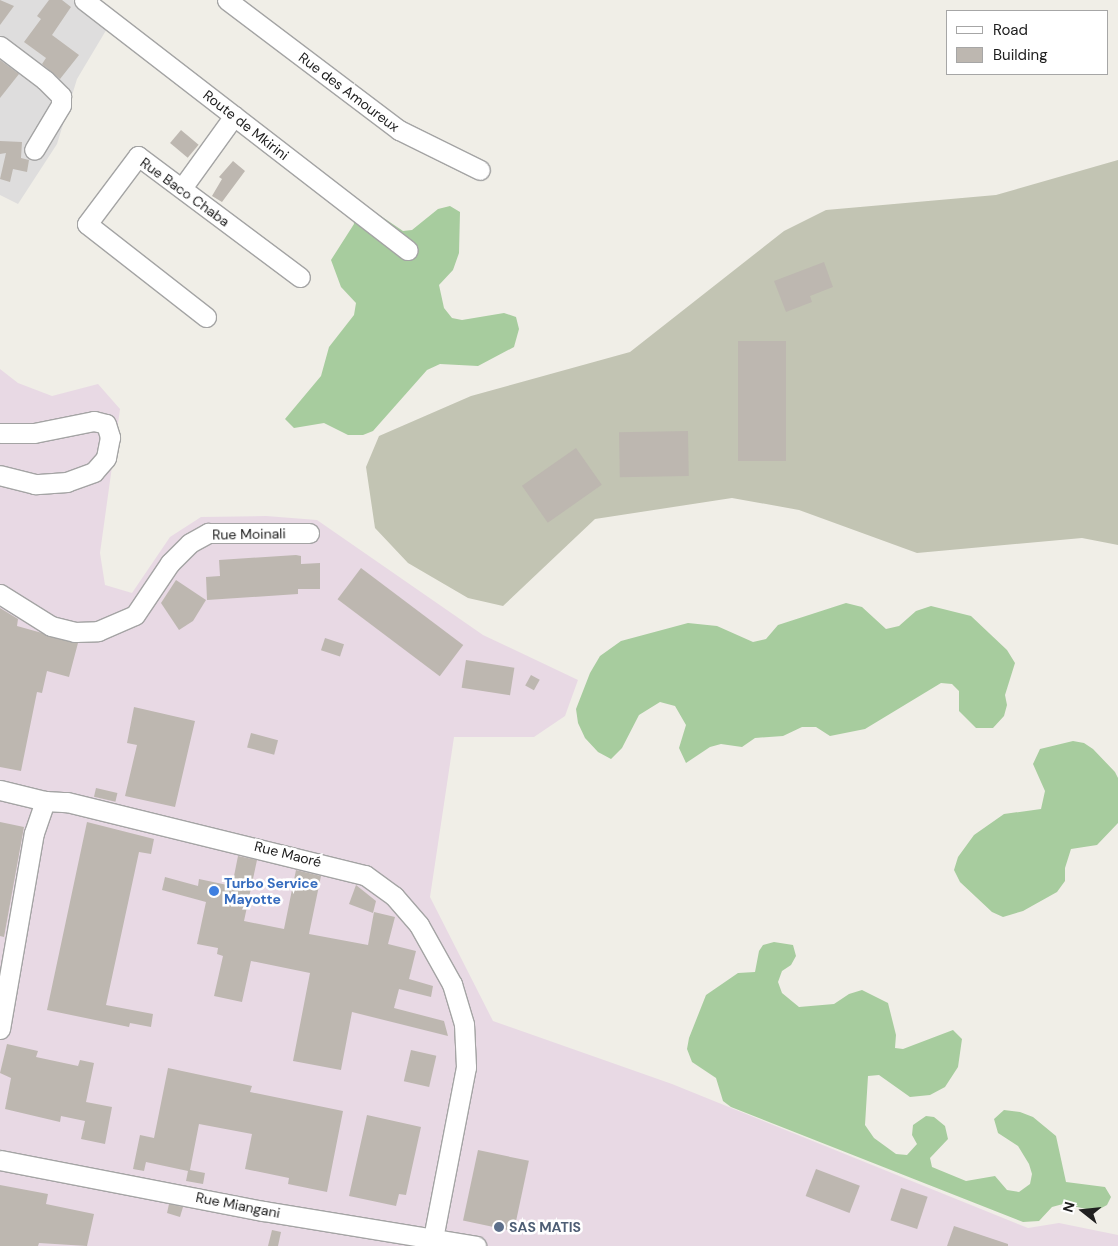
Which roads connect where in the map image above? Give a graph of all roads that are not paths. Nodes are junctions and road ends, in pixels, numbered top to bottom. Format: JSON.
{"nodes":[{"id":1,"x":84,"y":0,"type":"edge"},
{"id":2,"x":227,"y":0,"type":"edge"},
{"id":3,"x":0,"y":46,"type":"edge"},
{"id":4,"x":234,"y":116,"type":"junction"},
{"id":5,"x":34,"y":150,"type":"dead end"},
{"id":6,"x":480,"y":170,"type":"dead end"},
{"id":7,"x":182,"y":188,"type":"junction"},
{"id":8,"x":408,"y":250,"type":"dead end"},
{"id":9,"x":300,"y":277,"type":"dead end"},
{"id":10,"x":206,"y":317,"type":"dead end"},
{"id":11,"x":0,"y":433,"type":"edge"},
{"id":12,"x":0,"y":475,"type":"edge"},
{"id":13,"x":309,"y":533,"type":"dead end"},
{"id":14,"x":0,"y":594,"type":"edge"},
{"id":15,"x":0,"y":790,"type":"edge"},
{"id":16,"x":45,"y":801,"type":"junction"},
{"id":17,"x":0,"y":1029,"type":"edge"},
{"id":18,"x":0,"y":1160,"type":"edge"},
{"id":19,"x":433,"y":1238,"type":"junction"},
{"id":20,"x":476,"y":1246,"type":"edge"}],
"edges":[{"from":1,"to":4,"type":"street","name":"Route de Mkirini"},
{"from":2,"to":6,"type":"street","name":"Rue des Amoureux"},
{"from":3,"to":5,"type":"street"},
{"from":4,"to":7,"type":"street"},
{"from":4,"to":8,"type":"street","name":"Route de Mkirini"},
{"from":7,"to":9,"type":"street","name":"Rue Baco Chaba"},
{"from":7,"to":10,"type":"street","name":"Rue Baco Chaba"},
{"from":11,"to":12,"type":"street"},
{"from":13,"to":14,"type":"street","name":"Rue Moinali"},
{"from":15,"to":16,"type":"street","name":"Rue Maoré"},
{"from":16,"to":17,"type":"street"},
{"from":16,"to":19,"type":"street","name":"Rue Maoré"},
{"from":18,"to":19,"type":"street","name":"Rue Miangani"},
{"from":19,"to":20,"type":"street","name":"Rue Miangani"}]}
